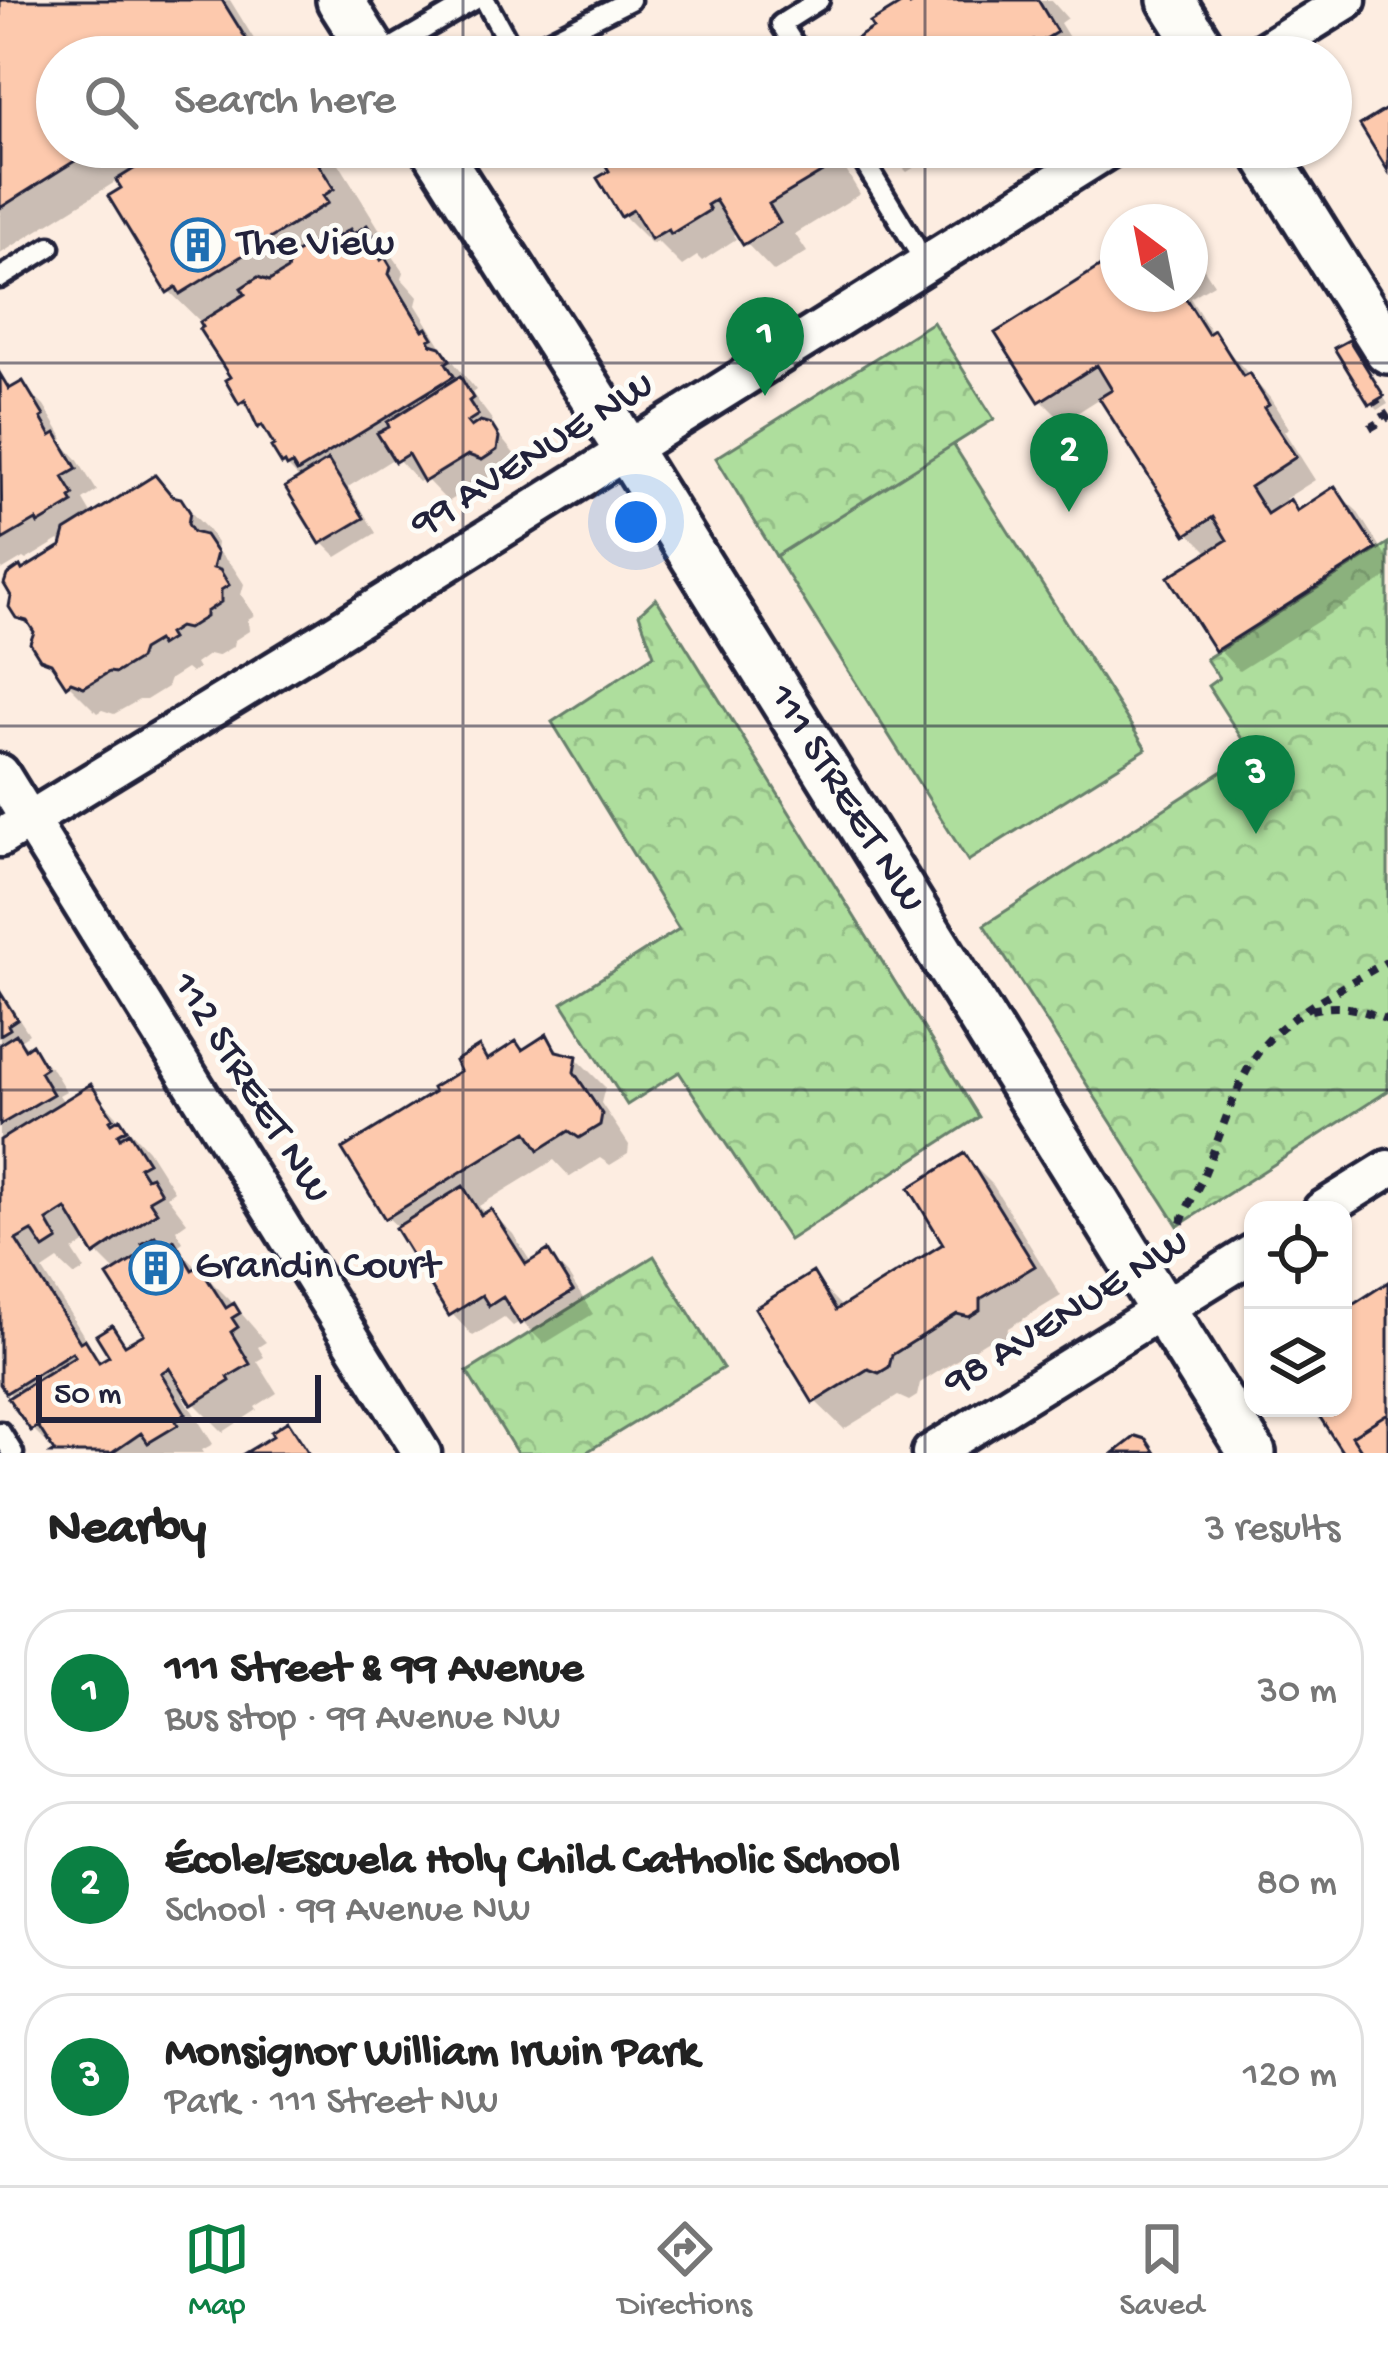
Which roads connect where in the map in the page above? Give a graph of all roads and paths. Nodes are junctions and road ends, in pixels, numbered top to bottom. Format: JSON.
{"nodes":[{"id":1,"x":340,"y":0,"type":"edge"},
{"id":2,"x":474,"y":0,"type":"edge"},
{"id":3,"x":485,"y":0,"type":"edge"},
{"id":4,"x":630,"y":0,"type":"edge"},
{"id":5,"x":820,"y":0,"type":"edge"},
{"id":6,"x":1171,"y":0,"type":"edge"},
{"id":7,"x":1347,"y":0,"type":"edge"},
{"id":8,"x":363,"y":36,"type":"edge"},
{"id":9,"x":412,"y":36,"type":"edge"},
{"id":10,"x":505,"y":36,"type":"edge"},
{"id":11,"x":558,"y":36,"type":"edge"},
{"id":12,"x":789,"y":36,"type":"edge"},
{"id":13,"x":1194,"y":36,"type":"edge"},
{"id":14,"x":1289,"y":36,"type":"edge"},
{"id":15,"x":447,"y":168,"type":"edge"},
{"id":16,"x":868,"y":168,"type":"edge"},
{"id":17,"x":1079,"y":168,"type":"edge"},
{"id":18,"x":1275,"y":168,"type":"edge"},
{"id":19,"x":50,"y":247,"type":"dead end"},
{"id":20,"x":926,"y":264,"type":"junction"},
{"id":21,"x":0,"y":278,"type":"edge"},
{"id":22,"x":1388,"y":350,"type":"edge"},
{"id":23,"x":1376,"y":401,"type":"dead end"},
{"id":24,"x":1370,"y":428,"type":"dead end"},
{"id":25,"x":628,"y":451,"type":"junction"},
{"id":26,"x":0,"y":773,"type":"edge"},
{"id":27,"x":15,"y":829,"type":"edge"},
{"id":28,"x":1388,"y":961,"type":"edge"},
{"id":29,"x":1304,"y":1012,"type":"junction"},
{"id":30,"x":1388,"y":1020,"type":"edge"},
{"id":31,"x":1388,"y":1169,"type":"edge"},
{"id":32,"x":1336,"y":1201,"type":"edge"},
{"id":33,"x":1178,"y":1241,"type":"dead end"},
{"id":34,"x":1244,"y":1258,"type":"edge"},
{"id":35,"x":1161,"y":1310,"type":"junction"},
{"id":36,"x":0,"y":1432,"type":"edge"},
{"id":37,"x":13,"y":1453,"type":"edge"},
{"id":38,"x":422,"y":1453,"type":"edge"},
{"id":39,"x":931,"y":1453,"type":"edge"},
{"id":40,"x":1252,"y":1453,"type":"edge"}],
"edges":[{"from":1,"to":8,"type":"street"},
{"from":2,"to":9,"type":"lane"},
{"from":3,"to":10,"type":"lane"},
{"from":4,"to":11,"type":"lane"},
{"from":5,"to":12,"type":"lane"},
{"from":6,"to":13,"type":"street"},
{"from":7,"to":14,"type":"street"},
{"from":15,"to":25,"type":"street","name":"111 STREET NW"},
{"from":16,"to":20,"type":"lane"},
{"from":17,"to":20,"type":"street","name":"99 AVENUE NW"},
{"from":18,"to":22,"type":"street"},
{"from":19,"to":21,"type":"lane"},
{"from":20,"to":25,"type":"street","name":"99 AVENUE NW"},
{"from":23,"to":24,"type":"path"},
{"from":25,"to":27,"type":"street","name":"99 AVENUE NW"},
{"from":25,"to":35,"type":"street","name":"111 STREET NW"},
{"from":26,"to":27,"type":"street","name":"112 STREET NW"},
{"from":27,"to":38,"type":"street","name":"112 STREET NW"},
{"from":28,"to":29,"type":"path"},
{"from":29,"to":30,"type":"path"},
{"from":29,"to":33,"type":"path"},
{"from":31,"to":32,"type":"street"},
{"from":34,"to":35,"type":"street","name":"98 AVENUE NW"},
{"from":35,"to":39,"type":"street","name":"98 AVENUE NW"},
{"from":35,"to":40,"type":"street","name":"111 STREET NW"},
{"from":36,"to":37,"type":"lane"}]}
